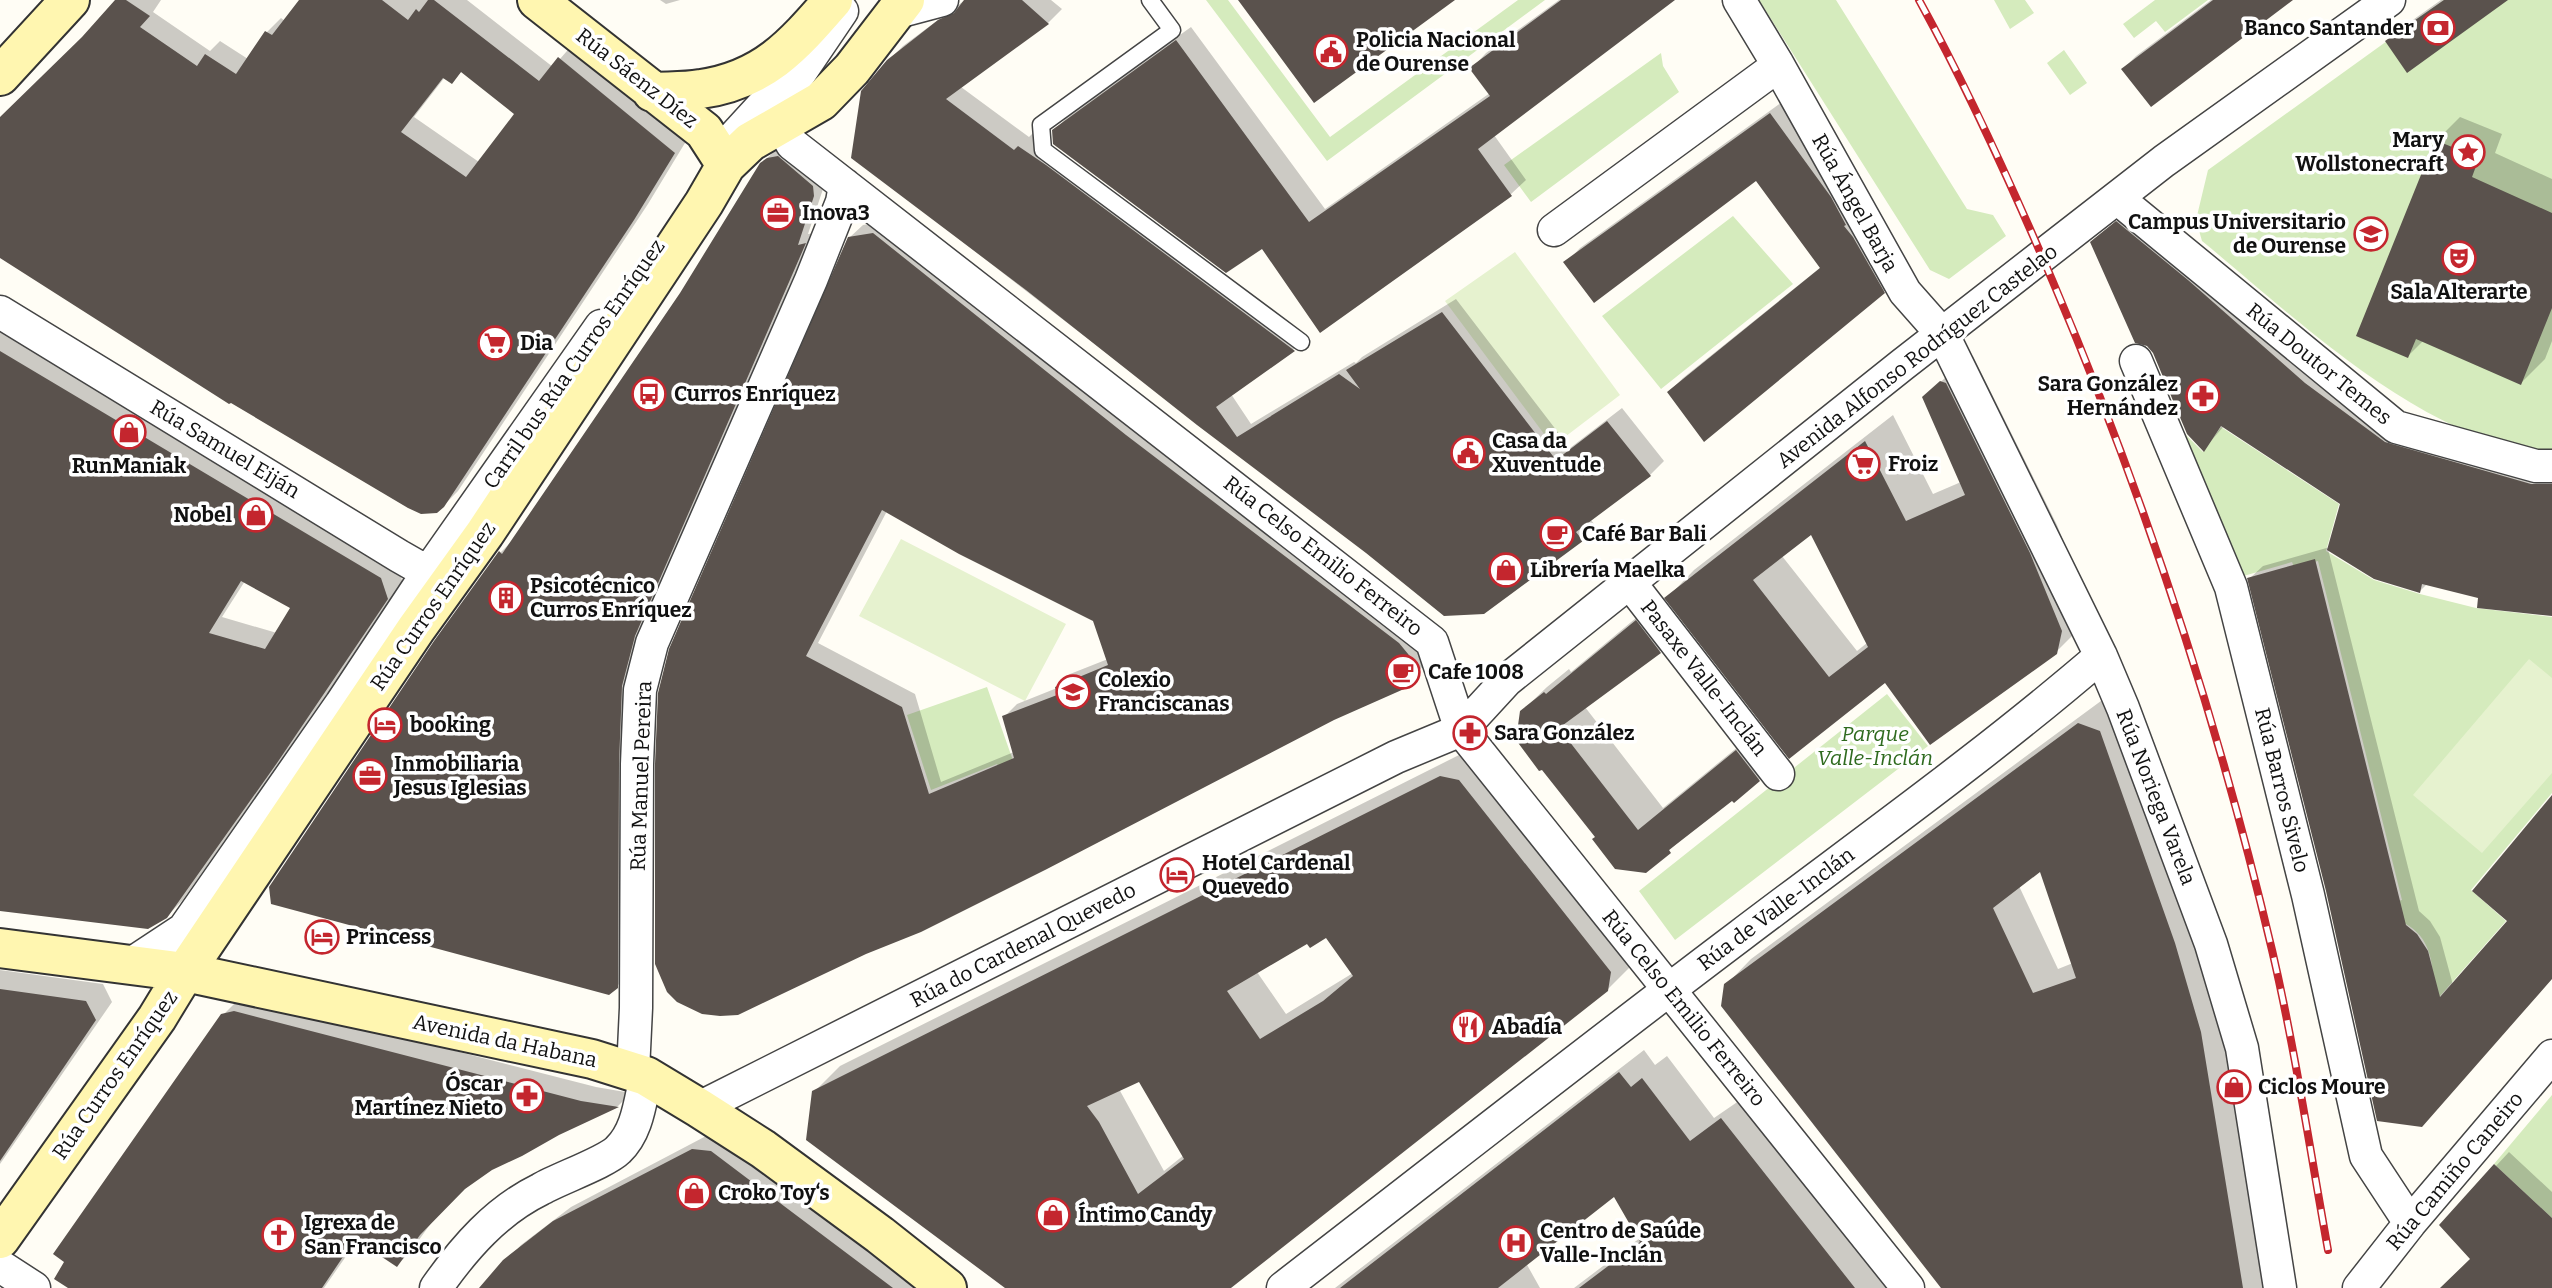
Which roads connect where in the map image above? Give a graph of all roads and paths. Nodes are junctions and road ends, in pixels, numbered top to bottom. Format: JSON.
{"nodes":[{"id":1,"x":70,"y":0,"type":"edge"},
{"id":2,"x":537,"y":0,"type":"edge"},
{"id":3,"x":832,"y":0,"type":"edge"},
{"id":4,"x":849,"y":0,"type":"edge"},
{"id":5,"x":942,"y":0,"type":"edge"},
{"id":6,"x":1150,"y":0,"type":"edge"},
{"id":7,"x":1739,"y":0,"type":"edge"},
{"id":8,"x":2389,"y":0,"type":"edge"},
{"id":9,"x":901,"y":6,"type":"edge"},
{"id":10,"x":1777,"y":63,"type":"junction"},
{"id":11,"x":801,"y":70,"type":"junction"},
{"id":12,"x":0,"y":76,"type":"edge"},
{"id":13,"x":652,"y":92,"type":"junction"},
{"id":14,"x":782,"y":124,"type":"junction"},
{"id":15,"x":722,"y":160,"type":"junction"},
{"id":16,"x":845,"y":185,"type":"junction"},
{"id":17,"x":2118,"y":198,"type":"junction"},
{"id":18,"x":1554,"y":230,"type":"dead end"},
{"id":19,"x":0,"y":312,"type":"edge"},
{"id":20,"x":1943,"y":335,"type":"junction"},
{"id":21,"x":1301,"y":342,"type":"dead end"},
{"id":22,"x":2136,"y":361,"type":"dead end"},
{"id":23,"x":2552,"y":466,"type":"edge"},
{"id":24,"x":442,"y":572,"type":"junction"},
{"id":25,"x":1630,"y":583,"type":"junction"},
{"id":26,"x":2101,"y":656,"type":"junction"},
{"id":27,"x":1461,"y":730,"type":"junction"},
{"id":28,"x":1778,"y":774,"type":"dead end"},
{"id":29,"x":0,"y":948,"type":"edge"},
{"id":30,"x":131,"y":964,"type":"junction"},
{"id":31,"x":185,"y":972,"type":"junction"},
{"id":32,"x":1670,"y":989,"type":"junction"},
{"id":33,"x":2552,"y":1056,"type":"edge"},
{"id":34,"x":640,"y":1073,"type":"junction"},
{"id":35,"x":699,"y":1108,"type":"junction"},
{"id":36,"x":2410,"y":1223,"type":"junction"},
{"id":37,"x":0,"y":1238,"type":"edge"},
{"id":38,"x":0,"y":1266,"type":"edge"},
{"id":39,"x":34,"y":1288,"type":"edge"},
{"id":40,"x":436,"y":1288,"type":"edge"},
{"id":41,"x":947,"y":1288,"type":"edge"},
{"id":42,"x":1283,"y":1288,"type":"edge"},
{"id":43,"x":1908,"y":1288,"type":"edge"},
{"id":44,"x":2280,"y":1288,"type":"edge"},
{"id":45,"x":2360,"y":1288,"type":"edge"}],
"edges":[{"from":1,"to":12,"type":"street"},
{"from":2,"to":13,"type":"street","name":"Rúa Sáenz Díez"},
{"from":3,"to":13,"type":"street"},
{"from":4,"to":11,"type":"street"},
{"from":5,"to":9,"type":"street"},
{"from":6,"to":21,"type":"lane"},
{"from":7,"to":10,"type":"street","name":"Rúa Ángel Barja"},
{"from":8,"to":17,"type":"street","name":"Avenida Alfonso Rodríguez Castelao"},
{"from":9,"to":14,"type":"street","name":"Rúa Curros Enríquez"},
{"from":10,"to":18,"type":"street"},
{"from":10,"to":20,"type":"street","name":"Rúa Ángel Barja"},
{"from":11,"to":14,"type":"street"},
{"from":11,"to":15,"type":"street"},
{"from":13,"to":15,"type":"street","name":"Rúa Sáenz Díez"},
{"from":14,"to":15,"type":"street","name":"Rúa Curros Enríquez"},
{"from":14,"to":16,"type":"street","name":"Rúa Celso Emilio Ferreiro"},
{"from":15,"to":24,"type":"street","name":"Rúa Curros Enríquez"},
{"from":16,"to":27,"type":"street","name":"Rúa Celso Emilio Ferreiro"},
{"from":16,"to":34,"type":"street","name":"Rúa Manuel Pereira"},
{"from":17,"to":20,"type":"street","name":"Avenida Alfonso Rodríguez Castelao"},
{"from":17,"to":23,"type":"street","name":"Rúa Doutor Temes"},
{"from":19,"to":24,"type":"street","name":"Rúa Samuel Eiján"},
{"from":20,"to":25,"type":"street","name":"Avenida Alfonso Rodríguez Castelao"},
{"from":20,"to":26,"type":"street","name":"Rúa Noriega Varela"},
{"from":22,"to":36,"type":"street","name":"Rúa Barros Sivelo"},
{"from":24,"to":30,"type":"street"},
{"from":24,"to":31,"type":"street","name":"Rúa Curros Enríquez"},
{"from":25,"to":27,"type":"street","name":"Avenida Alfonso Rodríguez Castelao"},
{"from":25,"to":28,"type":"street","name":"Pasaxe Valle-Inclán"},
{"from":26,"to":32,"type":"street","name":"Rúa de Valle-Inclán"},
{"from":26,"to":44,"type":"street","name":"Rúa Noriega Varela"},
{"from":27,"to":32,"type":"street","name":"Rúa Celso Emilio Ferreiro"},
{"from":27,"to":35,"type":"street","name":"Rúa do Cardenal Quevedo"},
{"from":29,"to":30,"type":"street","name":"Avenida da Habana"},
{"from":30,"to":31,"type":"street","name":"Avenida da Habana"},
{"from":31,"to":34,"type":"street","name":"Avenida da Habana"},
{"from":31,"to":37,"type":"street","name":"Rúa Curros Enríquez"},
{"from":32,"to":42,"type":"street","name":"Rúa de Valle-Inclán"},
{"from":32,"to":43,"type":"street","name":"Rúa Celso Emilio Ferreiro"},
{"from":33,"to":36,"type":"street","name":"Rúa Camiño Caneiro"},
{"from":34,"to":35,"type":"street","name":"Avenida da Habana"},
{"from":34,"to":40,"type":"street","name":"Rúa Manuel Pereira"},
{"from":35,"to":41,"type":"street","name":"Avenida da Habana"},
{"from":36,"to":45,"type":"street","name":"Rúa Camiño Caneiro"},
{"from":38,"to":39,"type":"street"}]}
